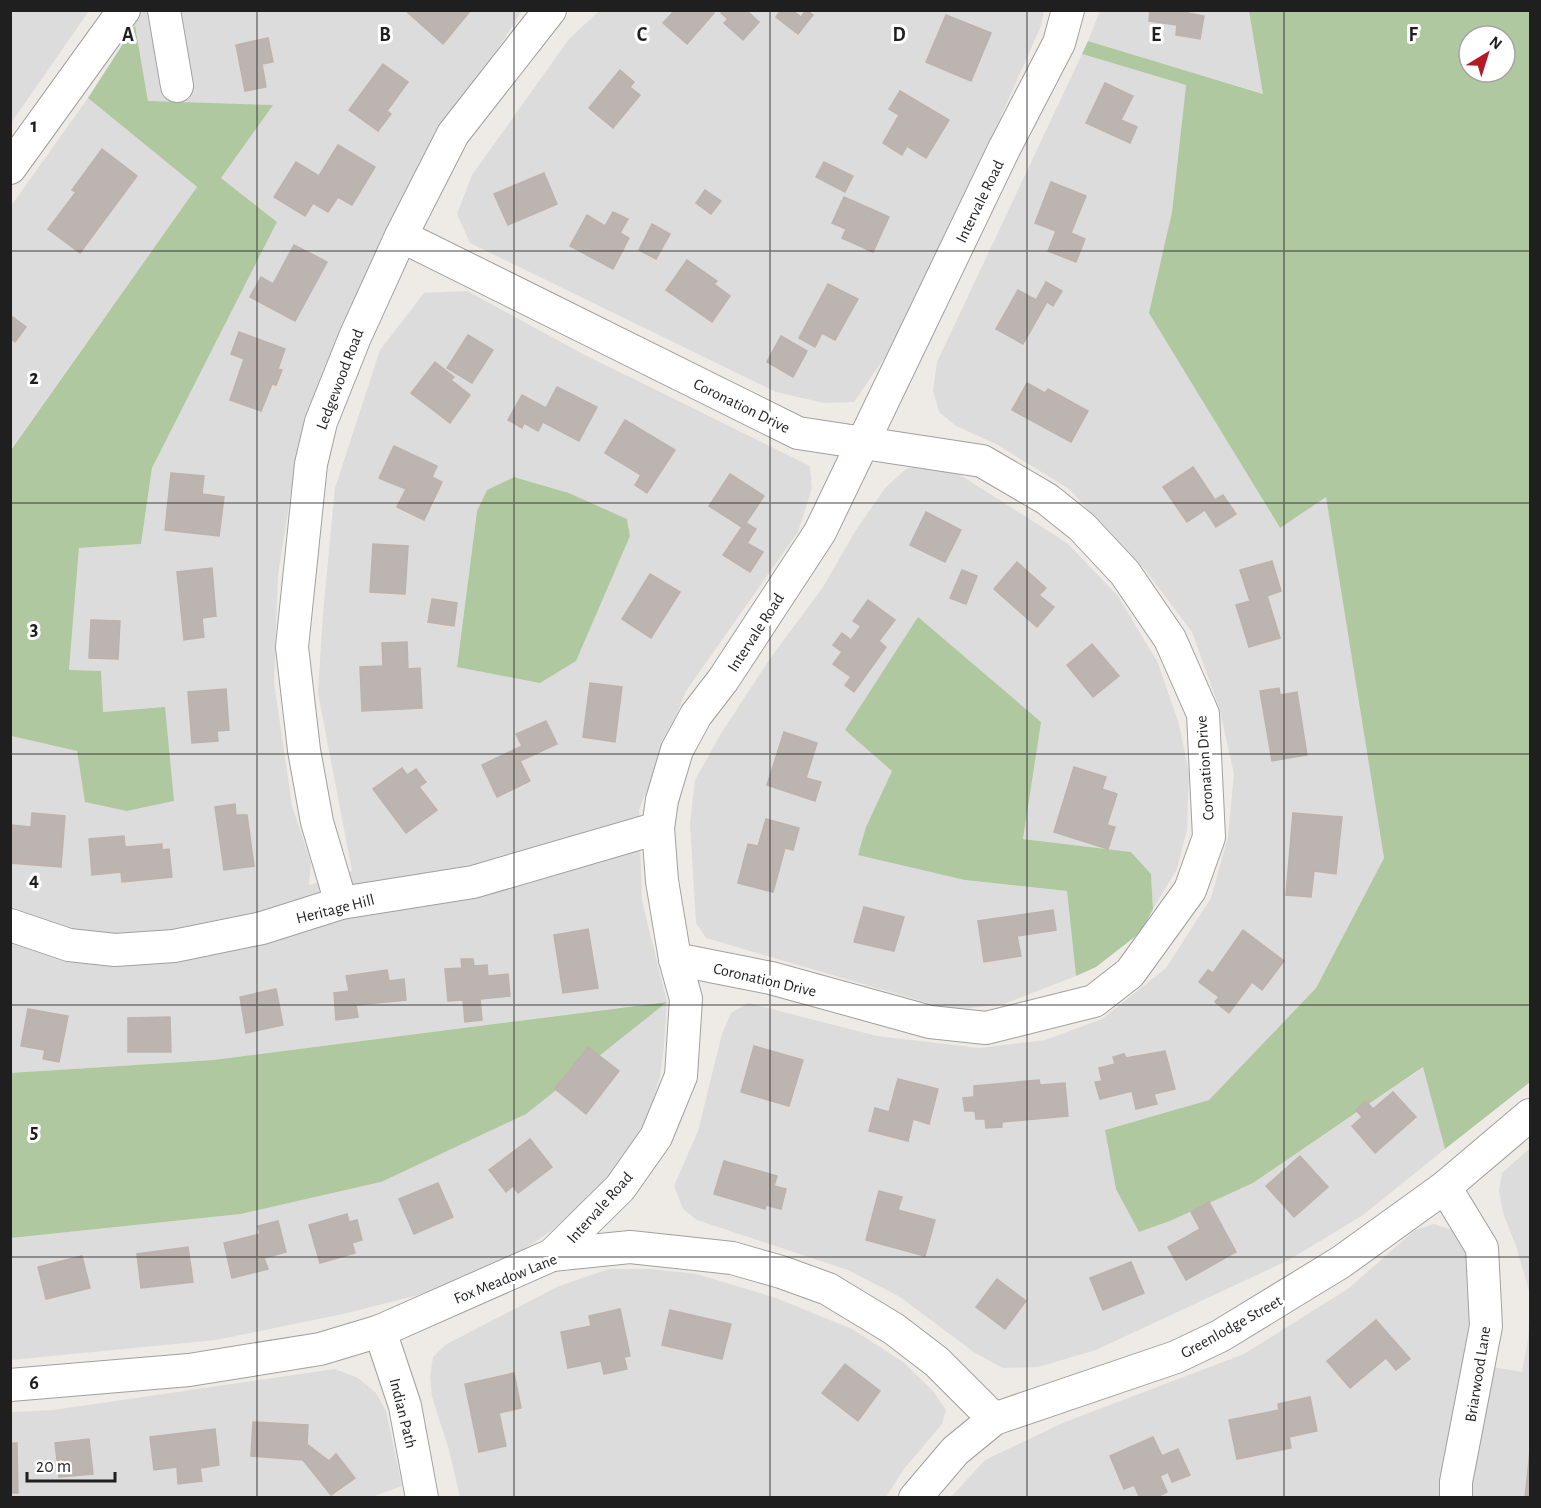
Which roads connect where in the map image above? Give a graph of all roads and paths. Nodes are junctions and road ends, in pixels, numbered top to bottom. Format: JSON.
{"nodes":[{"id":1,"x":124,"y":10,"type":"edge"},
{"id":2,"x":164,"y":10,"type":"edge"},
{"id":3,"x":550,"y":10,"type":"edge"},
{"id":4,"x":1068,"y":10,"type":"edge"},
{"id":5,"x":177,"y":86,"type":"dead end"},
{"id":6,"x":10,"y":168,"type":"edge"},
{"id":7,"x":401,"y":236,"type":"junction"},
{"id":8,"x":863,"y":442,"type":"junction"},
{"id":9,"x":658,"y":828,"type":"junction"},
{"id":10,"x":341,"y":903,"type":"junction"},
{"id":11,"x":10,"y":925,"type":"edge"},
{"id":12,"x":675,"y":959,"type":"junction"},
{"id":13,"x":1530,"y":1115,"type":"edge"},
{"id":14,"x":1445,"y":1187,"type":"junction"},
{"id":15,"x":552,"y":1255,"type":"junction"},
{"id":16,"x":380,"y":1331,"type":"junction"},
{"id":17,"x":10,"y":1384,"type":"edge"},
{"id":18,"x":994,"y":1419,"type":"junction"},
{"id":19,"x":422,"y":1497,"type":"edge"},
{"id":20,"x":915,"y":1497,"type":"edge"},
{"id":21,"x":1456,"y":1497,"type":"edge"}],
"edges":[{"from":1,"to":6,"type":"street"},
{"from":2,"to":5,"type":"street"},
{"from":3,"to":7,"type":"street","name":"Ledgewood Road"},
{"from":4,"to":8,"type":"street","name":"Intervale Road"},
{"from":7,"to":8,"type":"street","name":"Coronation Drive"},
{"from":7,"to":10,"type":"street","name":"Ledgewood Road"},
{"from":8,"to":9,"type":"street","name":"Intervale Road"},
{"from":8,"to":12,"type":"street","name":"Coronation Drive"},
{"from":9,"to":10,"type":"street","name":"Heritage Hill"},
{"from":9,"to":12,"type":"street","name":"Intervale Road"},
{"from":10,"to":11,"type":"street","name":"Heritage Hill"},
{"from":12,"to":15,"type":"street","name":"Intervale Road"},
{"from":13,"to":14,"type":"street","name":"Greenlodge Street"},
{"from":14,"to":18,"type":"street","name":"Greenlodge Street"},
{"from":14,"to":21,"type":"street","name":"Briarwood Lane"},
{"from":15,"to":16,"type":"street","name":"Fox Meadow Lane"},
{"from":15,"to":18,"type":"street","name":"Fox Meadow Lane"},
{"from":16,"to":17,"type":"street","name":"Fox Meadow Lane"},
{"from":16,"to":19,"type":"street","name":"Indian Path"},
{"from":18,"to":20,"type":"street","name":"Greenlodge Street"}]}
